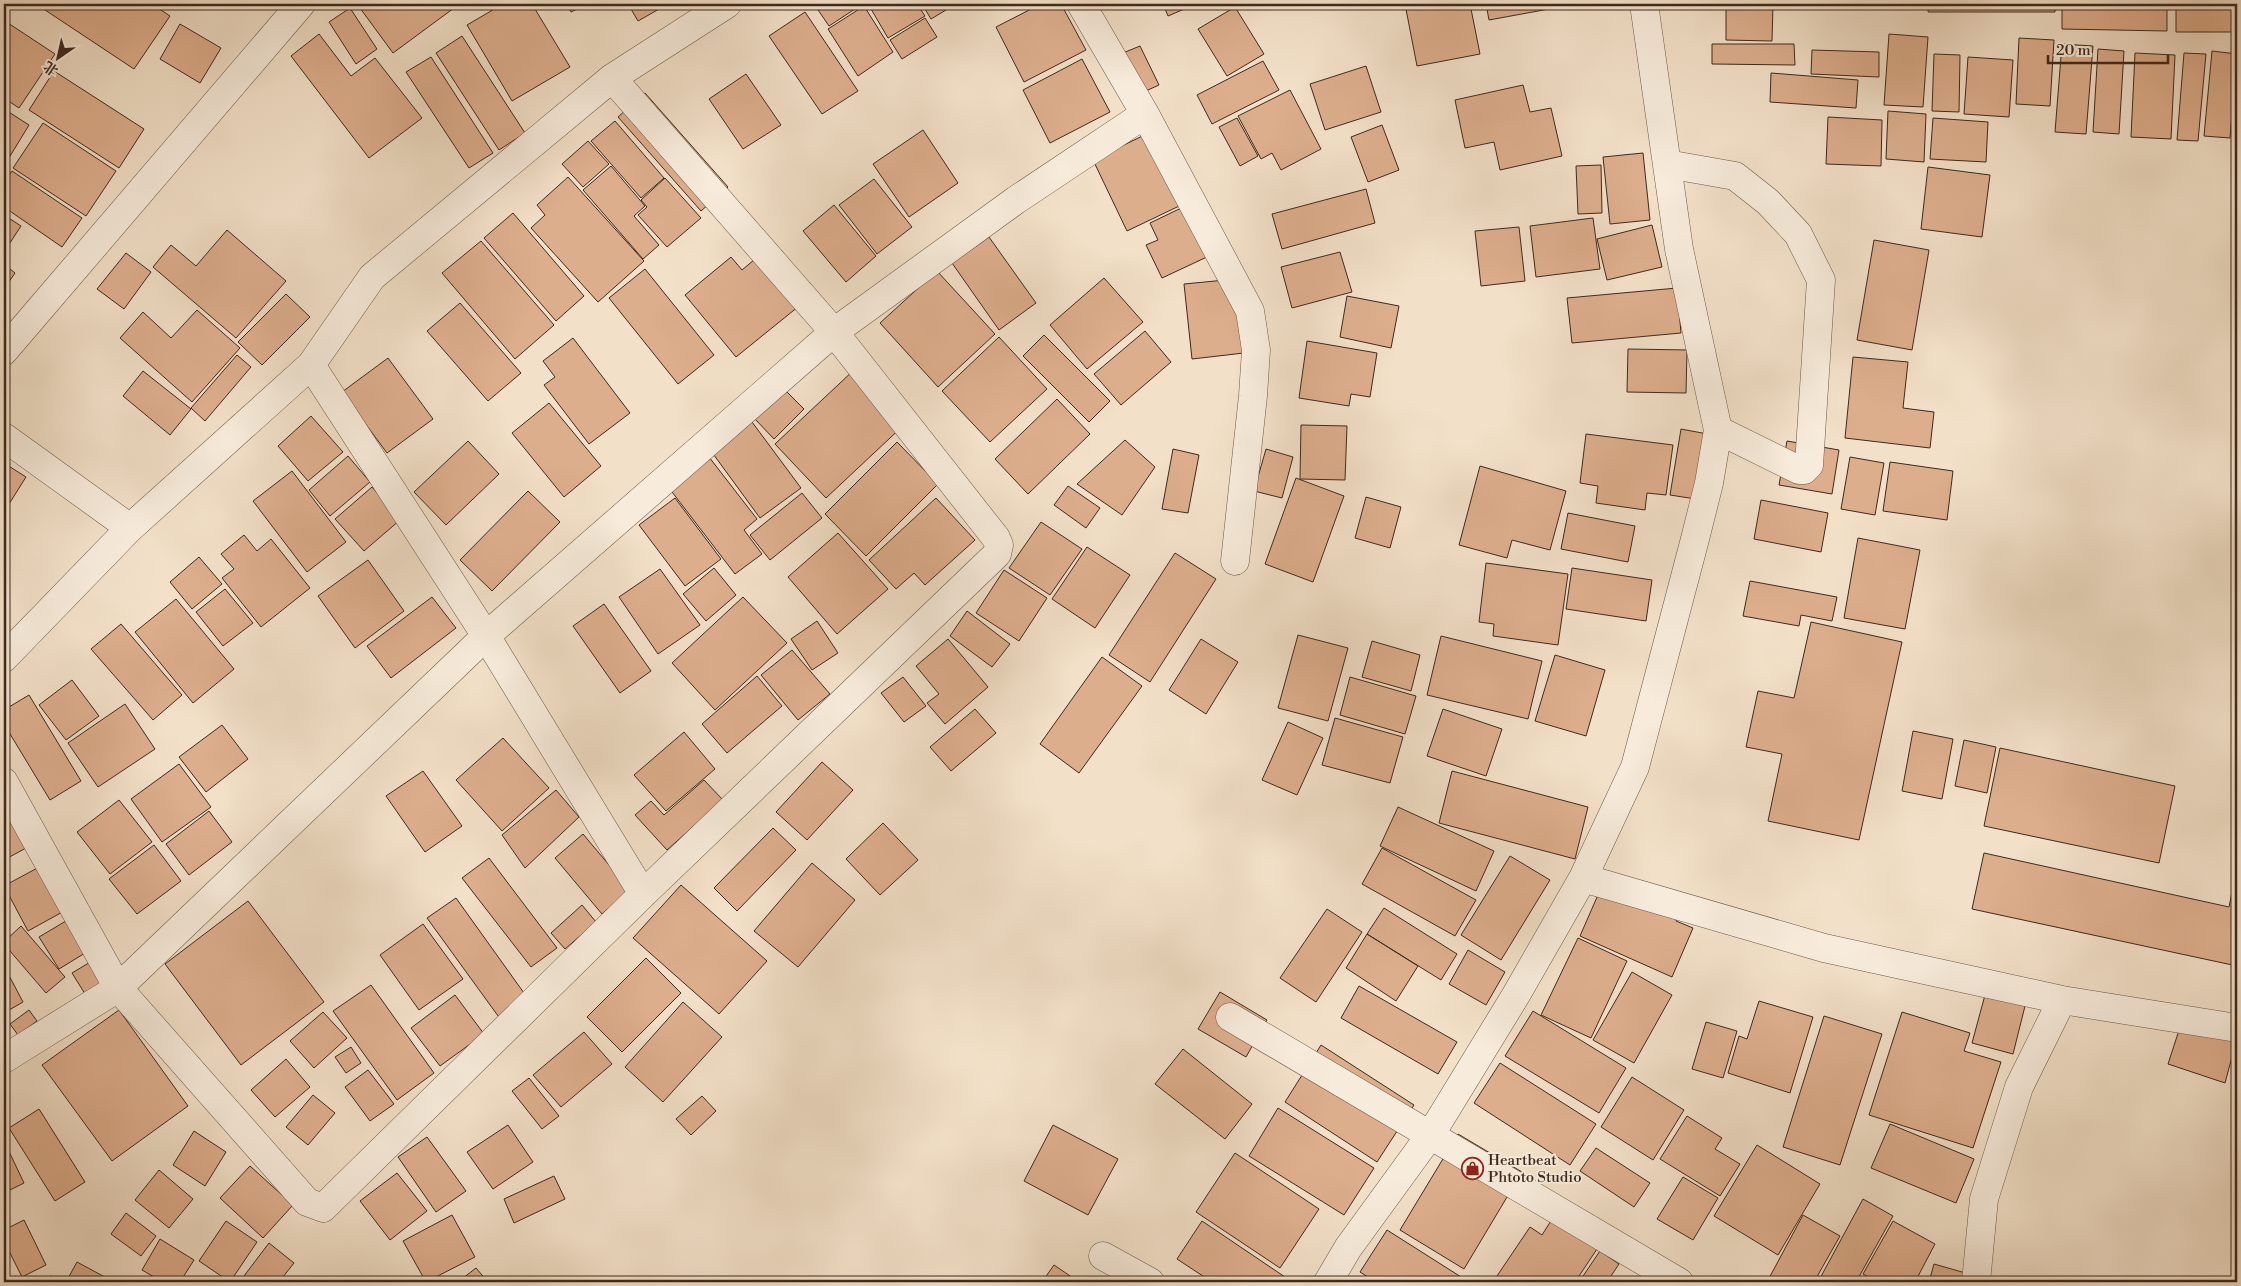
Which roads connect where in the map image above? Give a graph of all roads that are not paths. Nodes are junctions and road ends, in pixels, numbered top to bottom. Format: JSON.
{"nodes":[{"id":1,"x":302,"y":4,"type":"edge"},
{"id":2,"x":727,"y":4,"type":"edge"},
{"id":3,"x":1080,"y":4,"type":"edge"},
{"id":4,"x":1644,"y":4,"type":"edge"},
{"id":5,"x":612,"y":78,"type":"junction"},
{"id":6,"x":1145,"y":114,"type":"junction"},
{"id":7,"x":1667,"y":164,"type":"junction"},
{"id":8,"x":834,"y":332,"type":"junction"},
{"id":9,"x":4,"y":351,"type":"edge"},
{"id":10,"x":311,"y":365,"type":"junction"},
{"id":11,"x":1718,"y":430,"type":"junction"},
{"id":12,"x":4,"y":437,"type":"edge"},
{"id":13,"x":130,"y":528,"type":"junction"},
{"id":14,"x":1235,"y":562,"type":"dead end"},
{"id":15,"x":486,"y":636,"type":"junction"},
{"id":16,"x":4,"y":658,"type":"edge"},
{"id":17,"x":4,"y":782,"type":"edge"},
{"id":18,"x":1583,"y":878,"type":"junction"},
{"id":19,"x":643,"y":894,"type":"junction"},
{"id":20,"x":118,"y":988,"type":"junction"},
{"id":21,"x":2062,"y":1000,"type":"junction"},
{"id":22,"x":1230,"y":1017,"type":"dead end"},
{"id":23,"x":2237,"y":1028,"type":"edge"},
{"id":24,"x":4,"y":1059,"type":"edge"},
{"id":25,"x":1430,"y":1134,"type":"junction"},
{"id":26,"x":1103,"y":1256,"type":"dead end"},
{"id":27,"x":1150,"y":1282,"type":"edge"},
{"id":28,"x":1328,"y":1282,"type":"edge"},
{"id":29,"x":1679,"y":1282,"type":"edge"},
{"id":30,"x":1976,"y":1282,"type":"edge"}],
"edges":[{"from":1,"to":9,"type":"street"},
{"from":2,"to":5,"type":"street"},
{"from":3,"to":6,"type":"street"},
{"from":4,"to":7,"type":"street"},
{"from":5,"to":8,"type":"street"},
{"from":5,"to":10,"type":"street"},
{"from":6,"to":8,"type":"street"},
{"from":6,"to":14,"type":"street"},
{"from":7,"to":11,"type":"street"},
{"from":7,"to":11,"type":"street"},
{"from":8,"to":15,"type":"street"},
{"from":8,"to":19,"type":"street"},
{"from":10,"to":13,"type":"street"},
{"from":10,"to":15,"type":"street"},
{"from":11,"to":18,"type":"street"},
{"from":12,"to":13,"type":"street"},
{"from":13,"to":16,"type":"street"},
{"from":15,"to":19,"type":"street"},
{"from":15,"to":20,"type":"street"},
{"from":17,"to":20,"type":"street"},
{"from":18,"to":21,"type":"street"},
{"from":18,"to":25,"type":"street"},
{"from":19,"to":20,"type":"street"},
{"from":20,"to":24,"type":"street"},
{"from":21,"to":23,"type":"street"},
{"from":21,"to":30,"type":"street"},
{"from":22,"to":25,"type":"street"},
{"from":25,"to":28,"type":"street"},
{"from":25,"to":29,"type":"street"},
{"from":26,"to":27,"type":"street"}]}
